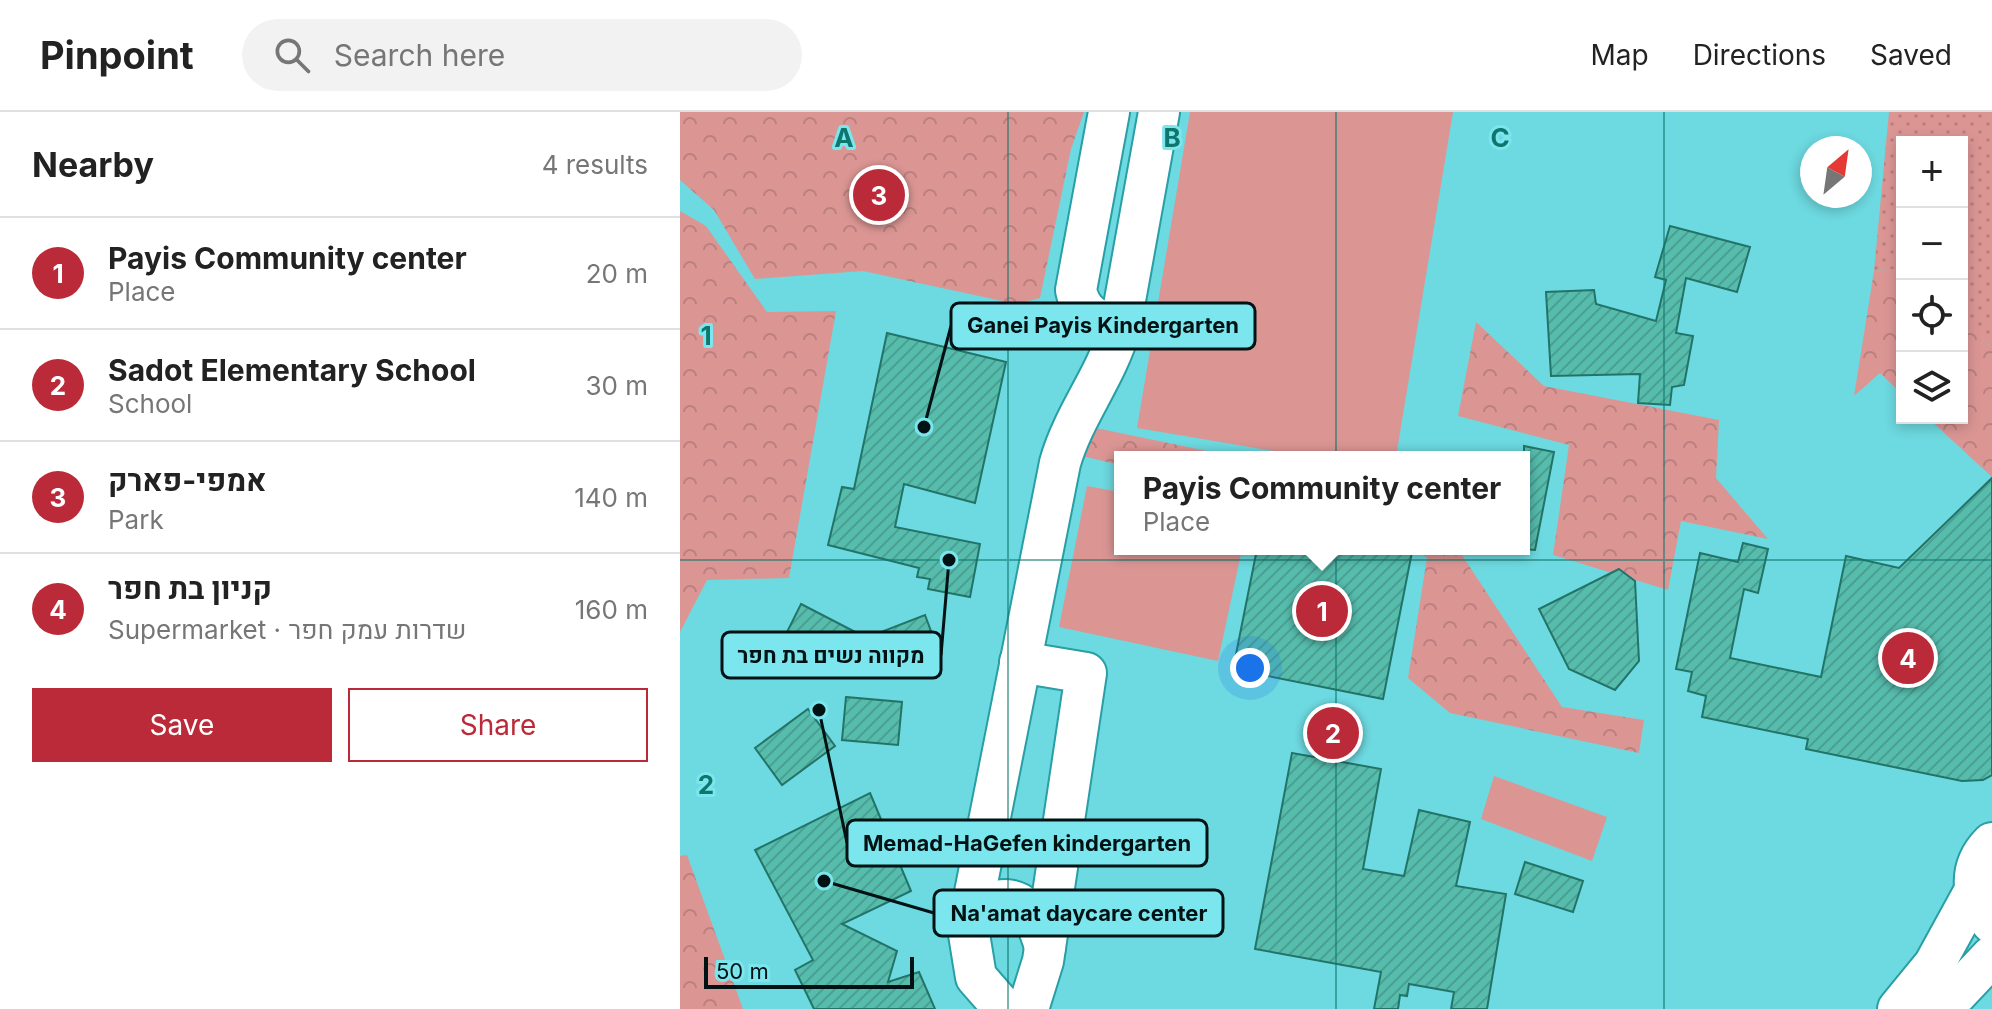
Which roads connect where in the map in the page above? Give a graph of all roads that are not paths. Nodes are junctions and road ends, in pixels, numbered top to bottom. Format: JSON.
{"nodes":[{"id":1,"x":1109,"y":112,"type":"edge"},
{"id":2,"x":1159,"y":112,"type":"edge"},
{"id":3,"x":1120,"y":328,"type":"junction"},
{"id":4,"x":1020,"y":662,"type":"junction"},
{"id":5,"x":1992,"y":843,"type":"edge"},
{"id":6,"x":1983,"y":907,"type":"edge"},
{"id":7,"x":971,"y":914,"type":"junction"},
{"id":8,"x":1992,"y":956,"type":"edge"},
{"id":9,"x":976,"y":977,"type":"junction"},
{"id":10,"x":1036,"y":980,"type":"edge"},
{"id":11,"x":1004,"y":1009,"type":"edge"},
{"id":12,"x":1898,"y":1009,"type":"edge"},
{"id":13,"x":1942,"y":1009,"type":"edge"}],
"edges":[{"from":1,"to":3,"type":"street"},
{"from":2,"to":3,"type":"street"},
{"from":3,"to":4,"type":"street"},
{"from":4,"to":7,"type":"street"},
{"from":4,"to":10,"type":"street"},
{"from":5,"to":6,"type":"street"},
{"from":6,"to":12,"type":"street"},
{"from":7,"to":9,"type":"street"},
{"from":7,"to":10,"type":"street"},
{"from":8,"to":13,"type":"street"},
{"from":9,"to":10,"type":"street"},
{"from":9,"to":11,"type":"street"}]}
